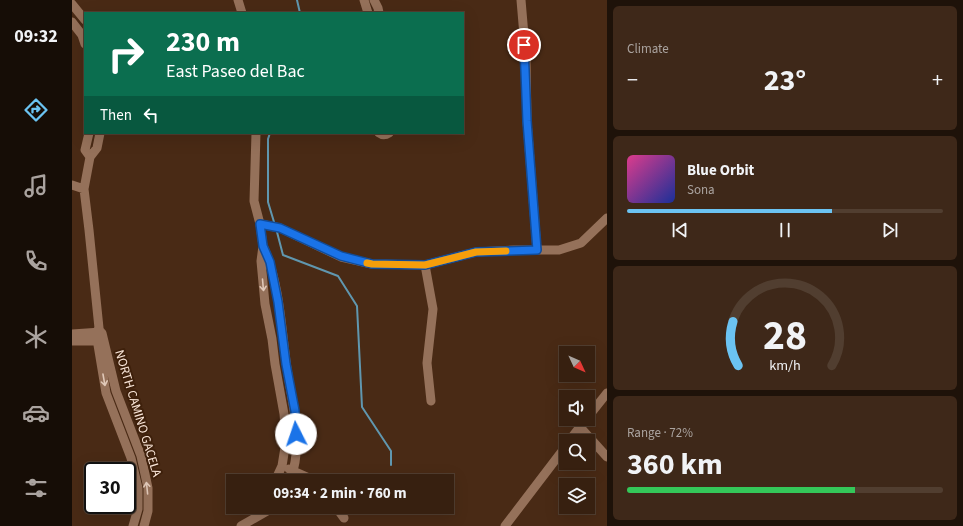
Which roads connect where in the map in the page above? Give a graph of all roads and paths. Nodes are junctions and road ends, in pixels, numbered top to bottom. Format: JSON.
{"nodes":[{"id":1,"x":238,"y":0,"type":"edge"},
{"id":2,"x":364,"y":0,"type":"edge"},
{"id":3,"x":374,"y":0,"type":"edge"},
{"id":4,"x":521,"y":0,"type":"edge"},
{"id":5,"x":72,"y":4,"type":"edge"},
{"id":6,"x":242,"y":12,"type":"edge"},
{"id":7,"x":368,"y":12,"type":"edge"},
{"id":8,"x":379,"y":12,"type":"edge"},
{"id":9,"x":84,"y":19,"type":"edge"},
{"id":10,"x":72,"y":22,"type":"edge"},
{"id":11,"x":84,"y":41,"type":"edge"},
{"id":12,"x":89,"y":134,"type":"edge"},
{"id":13,"x":100,"y":134,"type":"edge"},
{"id":14,"x":256,"y":134,"type":"edge"},
{"id":15,"x":90,"y":157,"type":"junction"},
{"id":16,"x":72,"y":185,"type":"edge"},
{"id":17,"x":84,"y":189,"type":"junction"},
{"id":18,"x":607,"y":218,"type":"edge"},
{"id":19,"x":260,"y":224,"type":"junction"},
{"id":20,"x":263,"y":246,"type":"junction"},
{"id":21,"x":537,"y":250,"type":"junction"},
{"id":22,"x":425,"y":265,"type":"junction"},
{"id":23,"x":72,"y":334,"type":"edge"},
{"id":24,"x":100,"y":335,"type":"junction"},
{"id":25,"x":72,"y":341,"type":"edge"},
{"id":26,"x":607,"y":393,"type":"edge"},
{"id":27,"x":432,"y":401,"type":"dead end"},
{"id":28,"x":595,"y":408,"type":"edge"},
{"id":29,"x":580,"y":427,"type":"joint"},
{"id":30,"x":121,"y":432,"type":"junction"},
{"id":31,"x":131,"y":432,"type":"junction"},
{"id":32,"x":575,"y":434,"type":"edge"},
{"id":33,"x":559,"y":455,"type":"edge"},
{"id":34,"x":607,"y":456,"type":"edge"},
{"id":35,"x":282,"y":466,"type":"junction"},
{"id":36,"x":294,"y":470,"type":"junction"},
{"id":37,"x":278,"y":474,"type":"edge"},
{"id":38,"x":293,"y":474,"type":"edge"},
{"id":39,"x":301,"y":474,"type":"edge"},
{"id":40,"x":257,"y":514,"type":"edge"},
{"id":41,"x":261,"y":514,"type":"edge"},
{"id":42,"x":341,"y":514,"type":"edge"},
{"id":43,"x":256,"y":517,"type":"junction"},
{"id":44,"x":344,"y":518,"type":"dead end"},
{"id":45,"x":133,"y":526,"type":"edge"},
{"id":46,"x":144,"y":526,"type":"edge"},
{"id":47,"x":241,"y":526,"type":"edge"},
{"id":48,"x":505,"y":526,"type":"edge"}],
"edges":[{"from":1,"to":6,"type":"street"},
{"from":2,"to":7,"type":"street"},
{"from":3,"to":8,"type":"street"},
{"from":4,"to":21,"type":"street"},
{"from":5,"to":9,"type":"street"},
{"from":10,"to":11,"type":"street"},
{"from":12,"to":15,"type":"street","name":"NORTH CAMINO GACELA"},
{"from":13,"to":15,"type":"street","name":"NORTH CAMINO GACELA"},
{"from":14,"to":19,"type":"street"},
{"from":15,"to":17,"type":"street","name":"NORTH CAMINO GACELA"},
{"from":16,"to":17,"type":"street"},
{"from":17,"to":24,"type":"street","name":"NORTH CAMINO GACELA"},
{"from":18,"to":21,"type":"street"},
{"from":19,"to":20,"type":"street"},
{"from":19,"to":22,"type":"street"},
{"from":20,"to":35,"type":"street","one_way":true},
{"from":20,"to":36,"type":"street"},
{"from":21,"to":22,"type":"street"},
{"from":22,"to":27,"type":"street"},
{"from":23,"to":24,"type":"street"},
{"from":24,"to":25,"type":"street"},
{"from":24,"to":30,"type":"street","name":"NORTH CAMINO GACELA","one_way":true},
{"from":24,"to":31,"type":"street","name":"NORTH CAMINO GACELA"},
{"from":26,"to":28,"type":"street"},
{"from":29,"to":32,"type":"street"},
{"from":29,"to":34,"type":"street"},
{"from":30,"to":31,"type":"street"},
{"from":30,"to":45,"type":"street","name":"NORTH CAMINO GACELA"},
{"from":46,"to":31,"type":"street","name":"NORTH CAMINO GACELA","one_way":true},
{"from":33,"to":48,"type":"street"},
{"from":35,"to":36,"type":"street"},
{"from":35,"to":37,"type":"street"},
{"from":36,"to":38,"type":"street"},
{"from":36,"to":39,"type":"street"},
{"from":40,"to":43,"type":"street"},
{"from":41,"to":43,"type":"street"},
{"from":42,"to":44,"type":"street"},
{"from":43,"to":47,"type":"street"}]}
